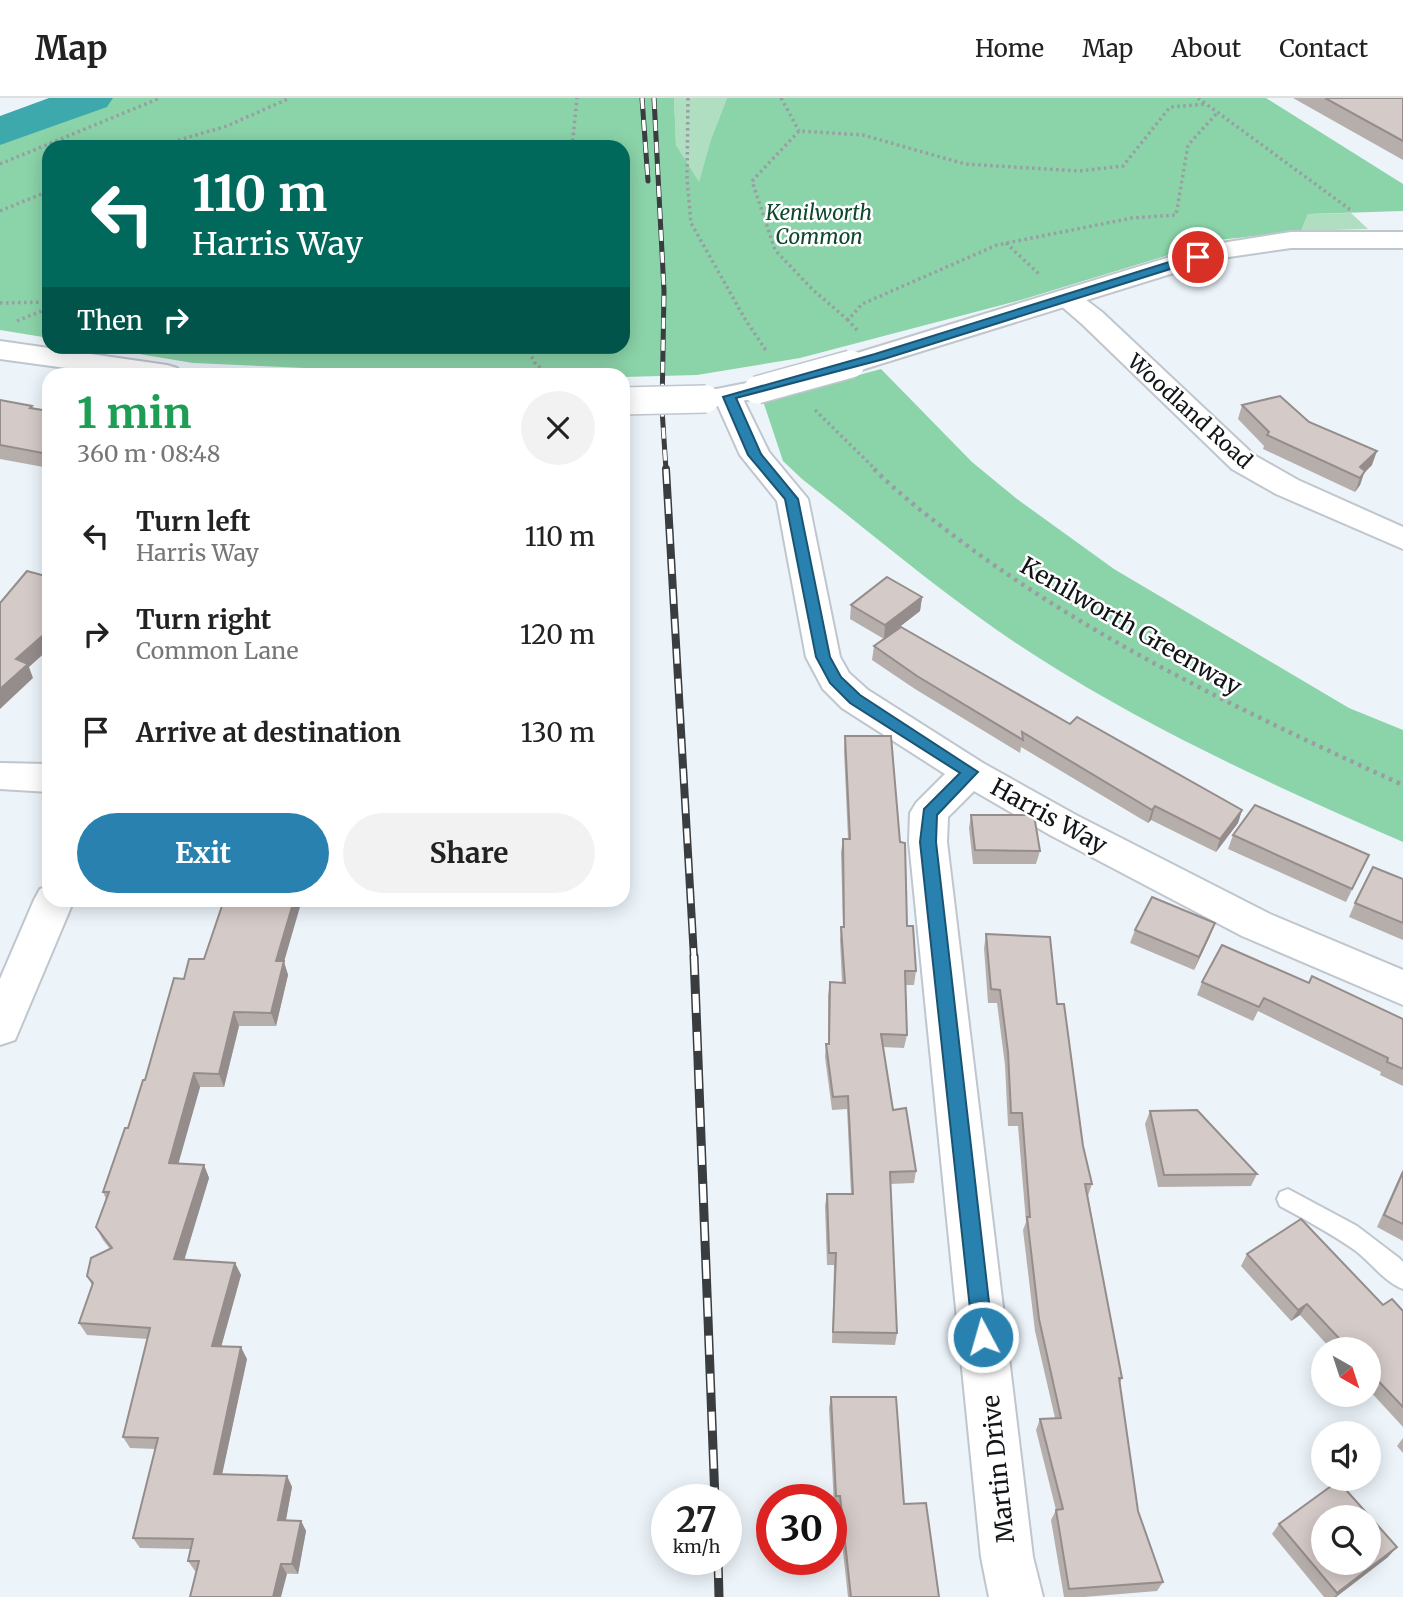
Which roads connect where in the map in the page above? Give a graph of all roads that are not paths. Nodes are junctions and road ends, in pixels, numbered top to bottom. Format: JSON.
{"nodes":[{"id":1,"x":1396,"y":239,"type":"edge"},
{"id":2,"x":1067,"y":299,"type":"junction"},
{"id":3,"x":0,"y":351,"type":"edge"},
{"id":4,"x":123,"y":368,"type":"edge"},
{"id":5,"x":731,"y":395,"type":"junction"},
{"id":6,"x":630,"y":401,"type":"edge"},
{"id":7,"x":1403,"y":539,"type":"edge"},
{"id":8,"x":970,"y":772,"type":"junction"},
{"id":9,"x":0,"y":776,"type":"edge"},
{"id":10,"x":42,"y":778,"type":"edge"},
{"id":11,"x":51,"y":907,"type":"edge"},
{"id":12,"x":1403,"y":988,"type":"edge"},
{"id":13,"x":0,"y":1028,"type":"edge"},
{"id":14,"x":1289,"y":1199,"type":"dead end"},
{"id":15,"x":1403,"y":1278,"type":"edge"},
{"id":16,"x":1016,"y":1597,"type":"edge"}],
"edges":[{"from":1,"to":2,"type":"street"},
{"from":2,"to":5,"type":"street","bridge":true},
{"from":2,"to":7,"type":"street","name":"Woodland Road"},
{"from":3,"to":4,"type":"street"},
{"from":5,"to":6,"type":"street","bridge":true},
{"from":5,"to":8,"type":"street","name":"Harris Way"},
{"from":8,"to":12,"type":"street","name":"Harris Way"},
{"from":8,"to":16,"type":"street","name":"Martin Drive"},
{"from":9,"to":10,"type":"street"},
{"from":11,"to":13,"type":"street"},
{"from":14,"to":15,"type":"lane"}]}
